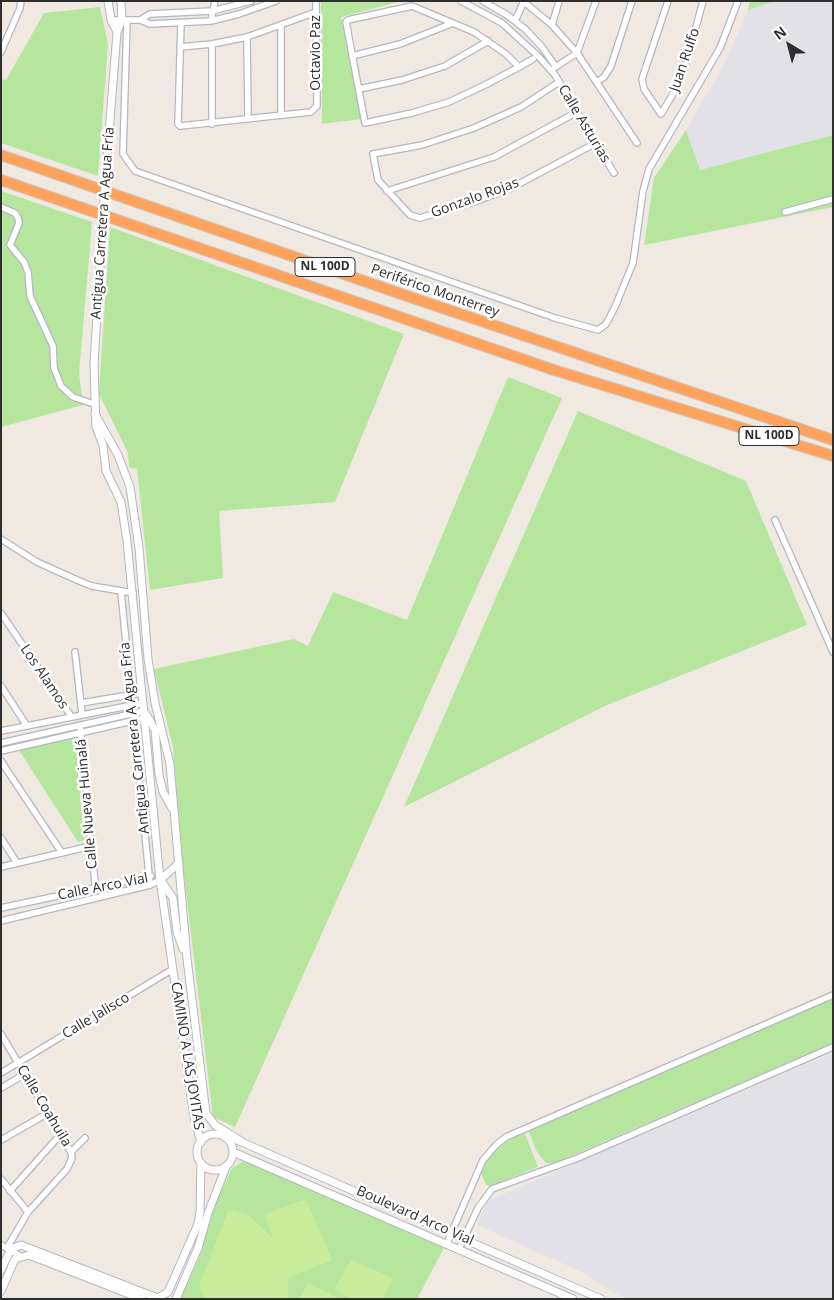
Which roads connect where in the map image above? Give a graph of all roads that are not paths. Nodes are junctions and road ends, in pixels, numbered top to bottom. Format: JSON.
{"nodes":[{"id":1,"x":21,"y":1,"type":"edge"},
{"id":2,"x":108,"y":1,"type":"edge"},
{"id":3,"x":121,"y":1,"type":"edge"},
{"id":4,"x":215,"y":1,"type":"edge"},
{"id":5,"x":251,"y":1,"type":"edge"},
{"id":6,"x":276,"y":1,"type":"edge"},
{"id":7,"x":316,"y":1,"type":"edge"},
{"id":8,"x":461,"y":1,"type":"edge"},
{"id":9,"x":559,"y":1,"type":"edge"},
{"id":10,"x":596,"y":1,"type":"edge"},
{"id":11,"x":632,"y":1,"type":"edge"},
{"id":12,"x":668,"y":1,"type":"edge"},
{"id":13,"x":703,"y":1,"type":"edge"},
{"id":14,"x":738,"y":1,"type":"edge"},
{"id":15,"x":486,"y":2,"type":"edge"},
{"id":16,"x":524,"y":2,"type":"edge"},
{"id":17,"x":412,"y":4,"type":"edge"},
{"id":18,"x":212,"y":11,"type":"junction"},
{"id":19,"x":316,"y":12,"type":"junction"},
{"id":20,"x":111,"y":20,"type":"junction"},
{"id":21,"x":125,"y":20,"type":"junction"},
{"id":22,"x":140,"y":20,"type":"junction"},
{"id":23,"x":211,"y":21,"type":"junction"},
{"id":24,"x":515,"y":21,"type":"junction"},
{"id":25,"x":180,"y":23,"type":"junction"},
{"id":26,"x":453,"y":23,"type":"junction"},
{"id":27,"x":282,"y":25,"type":"junction"},
{"id":28,"x":552,"y":25,"type":"junction"},
{"id":29,"x":117,"y":32,"type":"junction"},
{"id":30,"x":247,"y":37,"type":"junction"},
{"id":31,"x":488,"y":42,"type":"junction"},
{"id":32,"x":212,"y":44,"type":"junction"},
{"id":33,"x":180,"y":47,"type":"junction"},
{"id":34,"x":1,"y":52,"type":"edge"},
{"id":35,"x":577,"y":53,"type":"junction"},
{"id":36,"x":352,"y":56,"type":"junction"},
{"id":37,"x":533,"y":59,"type":"dead end"},
{"id":38,"x":519,"y":67,"type":"junction"},
{"id":39,"x":556,"y":67,"type":"junction"},
{"id":40,"x":550,"y":70,"type":"junction"},
{"id":41,"x":555,"y":75,"type":"junction"},
{"id":42,"x":598,"y":81,"type":"junction"},
{"id":43,"x":559,"y":82,"type":"junction"},
{"id":44,"x":359,"y":89,"type":"junction"},
{"id":45,"x":577,"y":112,"type":"junction"},
{"id":46,"x":281,"y":114,"type":"junction"},
{"id":47,"x":248,"y":119,"type":"junction"},
{"id":48,"x":212,"y":124,"type":"junction"},
{"id":49,"x":596,"y":142,"type":"junction"},
{"id":50,"x":638,"y":142,"type":"dead end"},
{"id":51,"x":1,"y":155,"type":"edge"},
{"id":52,"x":614,"y":173,"type":"dead end"},
{"id":53,"x":1,"y":180,"type":"edge"},
{"id":54,"x":386,"y":191,"type":"junction"},
{"id":55,"x":833,"y":199,"type":"edge"},
{"id":56,"x":1,"y":207,"type":"edge"},
{"id":57,"x":785,"y":212,"type":"dead end"},
{"id":58,"x":94,"y":404,"type":"junction"},
{"id":59,"x":95,"y":414,"type":"junction"},
{"id":60,"x":833,"y":440,"type":"edge"},
{"id":61,"x":833,"y":456,"type":"edge"},
{"id":62,"x":776,"y":520,"type":"dead end"},
{"id":63,"x":1,"y":539,"type":"edge"},
{"id":64,"x":121,"y":592,"type":"junction"},
{"id":65,"x":133,"y":593,"type":"junction"},
{"id":66,"x":1,"y":613,"type":"edge"},
{"id":67,"x":75,"y":652,"type":"dead end"},
{"id":68,"x":833,"y":652,"type":"edge"},
{"id":69,"x":1,"y":686,"type":"edge"},
{"id":70,"x":142,"y":693,"type":"junction"},
{"id":71,"x":130,"y":696,"type":"junction"},
{"id":72,"x":81,"y":702,"type":"junction"},
{"id":73,"x":131,"y":705,"type":"junction"},
{"id":74,"x":144,"y":711,"type":"junction"},
{"id":75,"x":82,"y":714,"type":"junction"},
{"id":76,"x":71,"y":716,"type":"junction"},
{"id":77,"x":133,"y":717,"type":"junction"},
{"id":78,"x":27,"y":726,"type":"junction"},
{"id":79,"x":80,"y":726,"type":"junction"},
{"id":80,"x":1,"y":731,"type":"edge"},
{"id":81,"x":81,"y":733,"type":"junction"},
{"id":82,"x":1,"y":744,"type":"edge"},
{"id":83,"x":1,"y":751,"type":"edge"},
{"id":84,"x":1,"y":761,"type":"edge"},
{"id":85,"x":173,"y":811,"type":"junction"},
{"id":86,"x":1,"y":838,"type":"edge"},
{"id":87,"x":91,"y":846,"type":"junction"},
{"id":88,"x":62,"y":853,"type":"junction"},
{"id":89,"x":17,"y":863,"type":"junction"},
{"id":90,"x":178,"y":864,"type":"junction"},
{"id":91,"x":1,"y":867,"type":"edge"},
{"id":92,"x":149,"y":876,"type":"junction"},
{"id":93,"x":160,"y":880,"type":"junction"},
{"id":94,"x":95,"y":885,"type":"junction"},
{"id":95,"x":150,"y":885,"type":"junction"},
{"id":96,"x":97,"y":898,"type":"junction"},
{"id":97,"x":1,"y":908,"type":"edge"},
{"id":98,"x":1,"y":921,"type":"edge"},
{"id":99,"x":187,"y":959,"type":"junction"},
{"id":100,"x":173,"y":970,"type":"junction"},
{"id":101,"x":833,"y":995,"type":"edge"},
{"id":102,"x":1,"y":1034,"type":"edge"},
{"id":103,"x":833,"y":1047,"type":"edge"},
{"id":104,"x":18,"y":1063,"type":"junction"},
{"id":105,"x":1,"y":1073,"type":"edge"},
{"id":106,"x":25,"y":1074,"type":"junction"},
{"id":107,"x":1,"y":1088,"type":"edge"},
{"id":108,"x":48,"y":1114,"type":"junction"},
{"id":109,"x":60,"y":1136,"type":"junction"},
{"id":110,"x":85,"y":1138,"type":"dead end"},
{"id":111,"x":226,"y":1138,"type":"junction"},
{"id":112,"x":1,"y":1140,"type":"edge"},
{"id":113,"x":201,"y":1142,"type":"junction"},
{"id":114,"x":242,"y":1142,"type":"junction"},
{"id":115,"x":71,"y":1152,"type":"junction"},
{"id":116,"x":233,"y":1152,"type":"junction"},
{"id":117,"x":201,"y":1163,"type":"junction"},
{"id":118,"x":226,"y":1167,"type":"junction"},
{"id":119,"x":1,"y":1180,"type":"edge"},
{"id":120,"x":10,"y":1192,"type":"junction"},
{"id":121,"x":28,"y":1212,"type":"junction"},
{"id":122,"x":198,"y":1224,"type":"junction"},
{"id":123,"x":451,"y":1232,"type":"junction"},
{"id":124,"x":464,"y":1237,"type":"junction"},
{"id":125,"x":447,"y":1243,"type":"junction"},
{"id":126,"x":8,"y":1247,"type":"edge"},
{"id":127,"x":459,"y":1249,"type":"junction"},
{"id":128,"x":20,"y":1256,"type":"junction"},
{"id":129,"x":1,"y":1270,"type":"edge"},
{"id":130,"x":1,"y":1291,"type":"edge"},
{"id":131,"x":159,"y":1298,"type":"edge"},
{"id":132,"x":142,"y":1299,"type":"edge"},
{"id":133,"x":176,"y":1299,"type":"edge"},
{"id":134,"x":573,"y":1299,"type":"edge"},
{"id":135,"x":601,"y":1299,"type":"edge"}],
"edges":[{"from":1,"to":34,"type":"street"},
{"from":2,"to":20,"type":"street"},
{"from":3,"to":21,"type":"street","name":"Antigua Carretera A Agua Fría"},
{"from":4,"to":18,"type":"street"},
{"from":5,"to":18,"type":"street"},
{"from":6,"to":23,"type":"street"},
{"from":7,"to":19,"type":"street","name":"Octavio Paz"},
{"from":8,"to":40,"type":"street","name":"Calle Asturias"},
{"from":9,"to":28,"type":"street"},
{"from":10,"to":35,"type":"street"},
{"from":11,"to":42,"type":"street"},
{"from":12,"to":13,"type":"street","name":"Juan Rulfo"},
{"from":14,"to":21,"type":"street"},
{"from":15,"to":24,"type":"street"},
{"from":16,"to":24,"type":"street"},
{"from":16,"to":28,"type":"street"},
{"from":17,"to":26,"type":"street"},
{"from":17,"to":36,"type":"street"},
{"from":18,"to":22,"type":"street"},
{"from":18,"to":23,"type":"street"},
{"from":19,"to":27,"type":"street"},
{"from":19,"to":46,"type":"street","name":"Octavio Paz"},
{"from":20,"to":21,"type":"street"},
{"from":20,"to":29,"type":"street"},
{"from":21,"to":22,"type":"street"},
{"from":21,"to":29,"type":"street","name":"Antigua Carretera A Agua Fría"},
{"from":22,"to":25,"type":"street"},
{"from":23,"to":25,"type":"street"},
{"from":24,"to":39,"type":"street"},
{"from":25,"to":33,"type":"street"},
{"from":26,"to":31,"type":"street"},
{"from":26,"to":36,"type":"street"},
{"from":27,"to":30,"type":"street"},
{"from":27,"to":46,"type":"street"},
{"from":28,"to":35,"type":"street"},
{"from":29,"to":58,"type":"street","name":"Antigua Carretera A Agua Fría","bridge":true},
{"from":30,"to":32,"type":"street"},
{"from":30,"to":47,"type":"street"},
{"from":31,"to":38,"type":"street"},
{"from":31,"to":44,"type":"street"},
{"from":32,"to":33,"type":"street"},
{"from":32,"to":48,"type":"street"},
{"from":33,"to":48,"type":"street"},
{"from":35,"to":39,"type":"street"},
{"from":35,"to":42,"type":"street"},
{"from":36,"to":44,"type":"street"},
{"from":37,"to":38,"type":"street"},
{"from":38,"to":44,"type":"street"},
{"from":39,"to":40,"type":"street"},
{"from":39,"to":41,"type":"street","name":"Calle Asturias"},
{"from":40,"to":41,"type":"street","name":"Calle Asturias"},
{"from":41,"to":43,"type":"street","name":"Calle Asturias"},
{"from":42,"to":50,"type":"street"},
{"from":43,"to":45,"type":"street","name":"Calle Asturias"},
{"from":43,"to":54,"type":"street","name":"Gonzalo Rojas"},
{"from":45,"to":49,"type":"street","name":"Calle Asturias"},
{"from":45,"to":54,"type":"street"},
{"from":46,"to":47,"type":"street"},
{"from":47,"to":48,"type":"street"},
{"from":49,"to":52,"type":"street","name":"Calle Asturias"},
{"from":49,"to":54,"type":"street","name":"Gonzalo Rojas"},
{"from":51,"to":60,"type":"highway","name":"Periférico Monterrey","number":"NL 100D"},
{"from":53,"to":61,"type":"highway","number":"NL 100D"},
{"from":55,"to":57,"type":"street"},
{"from":56,"to":58,"type":"street"},
{"from":58,"to":59,"type":"street","name":"Antigua Carretera A Agua Fría"},
{"from":59,"to":65,"type":"street","name":"Antigua Carretera A Agua Fría"},
{"from":59,"to":85,"type":"street","name":"Antigua Carretera A Agua Fría"},
{"from":62,"to":68,"type":"street"},
{"from":63,"to":64,"type":"street"},
{"from":64,"to":65,"type":"street"},
{"from":64,"to":71,"type":"street","name":"Antigua Carretera A Agua Fría"},
{"from":65,"to":70,"type":"street","name":"Antigua Carretera A Agua Fría"},
{"from":66,"to":76,"type":"street","name":"Los Alamos"},
{"from":67,"to":72,"type":"street"},
{"from":69,"to":78,"type":"street"},
{"from":70,"to":71,"type":"street"},
{"from":70,"to":74,"type":"street","name":"Antigua Carretera A Agua Fría"},
{"from":71,"to":72,"type":"street"},
{"from":71,"to":73,"type":"street","name":"Antigua Carretera A Agua Fría"},
{"from":72,"to":75,"type":"street"},
{"from":73,"to":74,"type":"street"},
{"from":73,"to":75,"type":"street"},
{"from":73,"to":77,"type":"street","name":"Antigua Carretera A Agua Fría"},
{"from":74,"to":77,"type":"street"},
{"from":74,"to":85,"type":"street"},
{"from":74,"to":93,"type":"street","name":"Antigua Carretera A Agua Fría"},
{"from":75,"to":76,"type":"street"},
{"from":76,"to":78,"type":"street"},
{"from":77,"to":79,"type":"street"},
{"from":77,"to":81,"type":"street"},
{"from":77,"to":92,"type":"street","name":"Antigua Carretera A Agua Fría"},
{"from":78,"to":80,"type":"street"},
{"from":79,"to":81,"type":"street","name":"Calle Nueva Huinalá"},
{"from":79,"to":82,"type":"street"},
{"from":81,"to":83,"type":"street"},
{"from":81,"to":87,"type":"street","name":"Calle Nueva Huinalá"},
{"from":84,"to":88,"type":"street"},
{"from":85,"to":90,"type":"street","name":"Antigua Carretera A Agua Fría"},
{"from":86,"to":89,"type":"street"},
{"from":87,"to":88,"type":"street"},
{"from":87,"to":94,"type":"street","name":"Calle Nueva Huinalá"},
{"from":88,"to":89,"type":"street"},
{"from":89,"to":91,"type":"street"},
{"from":90,"to":93,"type":"street"},
{"from":90,"to":99,"type":"street","name":"Antigua Carretera A Agua Fría"},
{"from":92,"to":93,"type":"street","name":"Calle Arco Vial"},
{"from":92,"to":94,"type":"street","name":"Calle Arco Vial"},
{"from":92,"to":95,"type":"street","name":"Antigua Carretera A Agua Fría"},
{"from":93,"to":95,"type":"street","name":"Calle Arco Vial"},
{"from":93,"to":99,"type":"street"},
{"from":93,"to":100,"type":"street"},
{"from":94,"to":96,"type":"street","name":"Calle Nueva Huinalá"},
{"from":94,"to":97,"type":"street","name":"Calle Arco Vial"},
{"from":95,"to":96,"type":"street","name":"Calle Arco Vial"},
{"from":96,"to":98,"type":"street","name":"Calle Arco Vial"},
{"from":99,"to":114,"type":"street"},
{"from":100,"to":104,"type":"street","name":"Calle Jalisco"},
{"from":100,"to":113,"type":"street","name":"CAMINO A LAS JOYITAS"},
{"from":101,"to":123,"type":"street"},
{"from":102,"to":104,"type":"street","name":"Calle Coahuila"},
{"from":103,"to":124,"type":"street"},
{"from":104,"to":105,"type":"street","name":"Calle Jalisco"},
{"from":104,"to":106,"type":"street","name":"Calle Coahuila"},
{"from":106,"to":107,"type":"street"},
{"from":106,"to":108,"type":"street","name":"Calle Coahuila"},
{"from":108,"to":109,"type":"street","name":"Calle Coahuila"},
{"from":108,"to":112,"type":"street"},
{"from":109,"to":115,"type":"street","name":"Calle Coahuila"},
{"from":109,"to":120,"type":"street"},
{"from":110,"to":115,"type":"street"},
{"from":111,"to":113,"type":"street"},
{"from":111,"to":114,"type":"street","name":"Boulevard Arco Vial"},
{"from":111,"to":116,"type":"street"},
{"from":113,"to":117,"type":"street"},
{"from":114,"to":123,"type":"street","name":"Boulevard Arco Vial"},
{"from":115,"to":121,"type":"street"},
{"from":116,"to":118,"type":"street"},
{"from":116,"to":125,"type":"street","name":"Boulevard Arco Vial"},
{"from":117,"to":118,"type":"street"},
{"from":117,"to":122,"type":"street"},
{"from":118,"to":133,"type":"street"},
{"from":119,"to":120,"type":"street"},
{"from":120,"to":121,"type":"street"},
{"from":121,"to":126,"type":"street"},
{"from":122,"to":131,"type":"street"},
{"from":122,"to":133,"type":"street"},
{"from":123,"to":124,"type":"street","name":"Boulevard Arco Vial"},
{"from":123,"to":125,"type":"street"},
{"from":124,"to":127,"type":"street"},
{"from":124,"to":135,"type":"street","name":"Boulevard Arco Vial"},
{"from":125,"to":127,"type":"street","name":"Boulevard Arco Vial"},
{"from":126,"to":128,"type":"street"},
{"from":126,"to":129,"type":"street"},
{"from":126,"to":131,"type":"street"},
{"from":127,"to":134,"type":"street","name":"Boulevard Arco Vial"},
{"from":128,"to":130,"type":"street"},
{"from":128,"to":132,"type":"street"}]}
